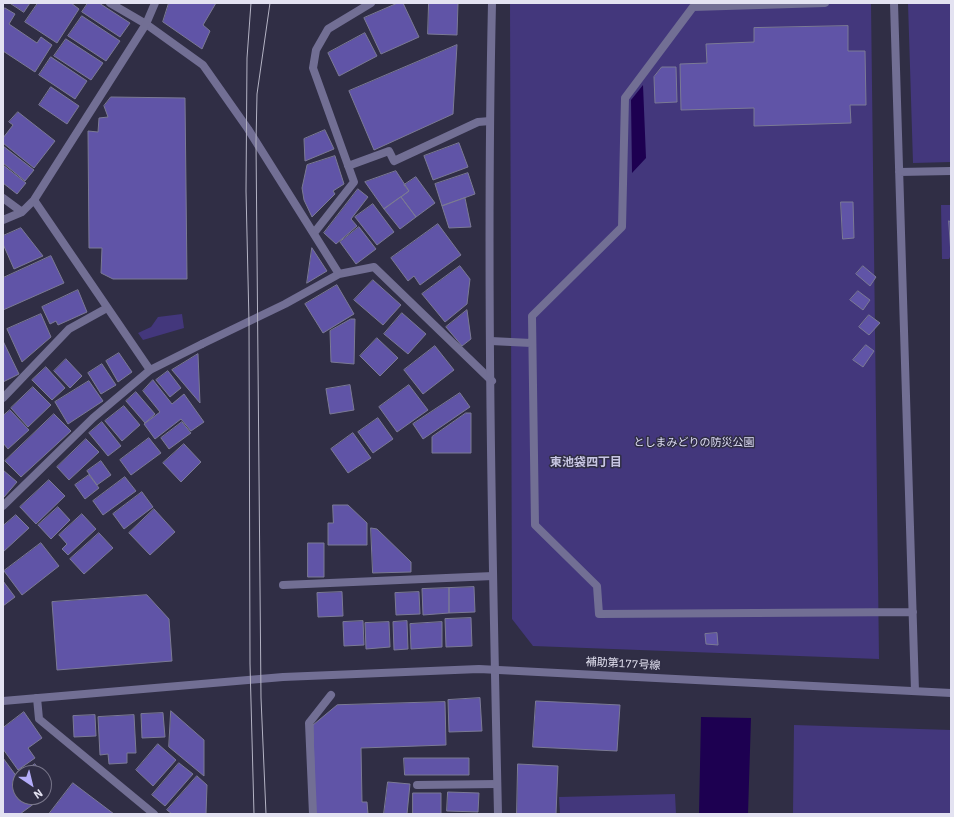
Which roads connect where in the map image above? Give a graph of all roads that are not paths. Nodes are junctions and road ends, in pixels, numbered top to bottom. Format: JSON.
{"nodes":[{"id":1,"x":110,"y":3,"type":"edge"},
{"id":2,"x":155,"y":3,"type":"edge"},
{"id":3,"x":371,"y":3,"type":"edge"},
{"id":4,"x":492,"y":3,"type":"edge"},
{"id":5,"x":824,"y":3,"type":"edge"},
{"id":6,"x":894,"y":3,"type":"edge"},
{"id":7,"x":146,"y":24,"type":"junction"},
{"id":8,"x":490,"y":121,"type":"junction"},
{"id":9,"x":348,"y":166,"type":"junction"},
{"id":10,"x":951,"y":171,"type":"edge"},
{"id":11,"x":899,"y":172,"type":"junction"},
{"id":12,"x":3,"y":198,"type":"edge"},
{"id":13,"x":34,"y":200,"type":"junction"},
{"id":14,"x":22,"y":212,"type":"junction"},
{"id":15,"x":3,"y":220,"type":"edge"},
{"id":16,"x":314,"y":233,"type":"junction"},
{"id":17,"x":339,"y":274,"type":"junction"},
{"id":18,"x":107,"y":308,"type":"junction"},
{"id":19,"x":491,"y":341,"type":"junction"},
{"id":20,"x":531,"y":343,"type":"junction"},
{"id":21,"x":150,"y":370,"type":"junction"},
{"id":22,"x":492,"y":381,"type":"junction"},
{"id":23,"x":3,"y":398,"type":"edge"},
{"id":24,"x":3,"y":506,"type":"edge"},
{"id":25,"x":493,"y":576,"type":"junction"},
{"id":26,"x":283,"y":585,"type":"dead end"},
{"id":27,"x":912,"y":612,"type":"junction"},
{"id":28,"x":494,"y":669,"type":"junction"},
{"id":29,"x":915,"y":691,"type":"junction"},
{"id":30,"x":951,"y":692,"type":"edge"},
{"id":31,"x":331,"y":695,"type":"dead end"},
{"id":32,"x":37,"y":698,"type":"junction"},
{"id":33,"x":3,"y":701,"type":"edge"},
{"id":34,"x":497,"y":784,"type":"junction"},
{"id":35,"x":417,"y":785,"type":"dead end"},
{"id":36,"x":154,"y":814,"type":"edge"},
{"id":37,"x":312,"y":814,"type":"edge"},
{"id":38,"x":498,"y":814,"type":"edge"}],
"edges":[{"from":1,"to":7,"type":"street"},
{"from":2,"to":7,"type":"street"},
{"from":3,"to":9,"type":"street"},
{"from":4,"to":8,"type":"street"},
{"from":5,"to":20,"type":"street"},
{"from":6,"to":11,"type":"street"},
{"from":7,"to":13,"type":"street"},
{"from":7,"to":16,"type":"street"},
{"from":8,"to":9,"type":"street"},
{"from":8,"to":19,"type":"street"},
{"from":9,"to":16,"type":"street"},
{"from":10,"to":11,"type":"street"},
{"from":11,"to":27,"type":"street"},
{"from":12,"to":14,"type":"street"},
{"from":13,"to":14,"type":"street"},
{"from":13,"to":18,"type":"street"},
{"from":14,"to":15,"type":"street"},
{"from":16,"to":17,"type":"street"},
{"from":17,"to":21,"type":"street"},
{"from":17,"to":22,"type":"street"},
{"from":18,"to":21,"type":"street"},
{"from":18,"to":23,"type":"street"},
{"from":19,"to":20,"type":"street"},
{"from":19,"to":22,"type":"street"},
{"from":20,"to":27,"type":"street"},
{"from":21,"to":24,"type":"street"},
{"from":22,"to":25,"type":"street"},
{"from":25,"to":26,"type":"street"},
{"from":25,"to":28,"type":"street"},
{"from":27,"to":29,"type":"street"},
{"from":28,"to":29,"type":"street","name":"補助第177号線"},
{"from":28,"to":32,"type":"street","name":"補助第177号線"},
{"from":28,"to":34,"type":"street"},
{"from":29,"to":30,"type":"street","name":"補助第177号線"},
{"from":31,"to":37,"type":"street"},
{"from":32,"to":33,"type":"street","name":"補助第177号線"},
{"from":32,"to":36,"type":"street"},
{"from":34,"to":35,"type":"street"},
{"from":34,"to":38,"type":"street"}]}
